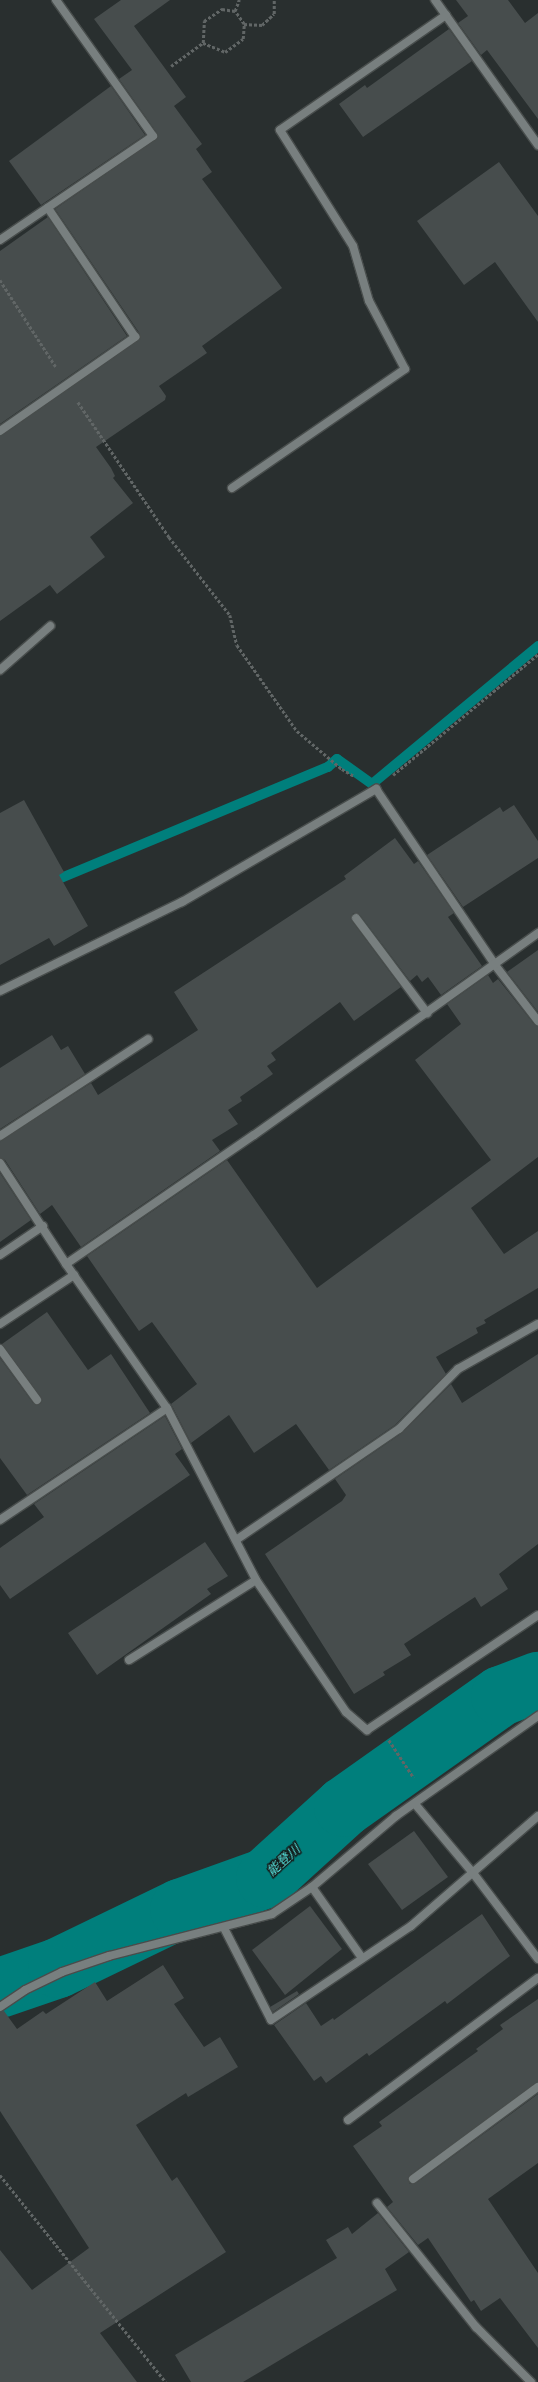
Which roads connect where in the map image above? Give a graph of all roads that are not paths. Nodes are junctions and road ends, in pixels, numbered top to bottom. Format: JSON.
{"nodes":[{"id":1,"x":56,"y":0,"type":"edge"},
{"id":2,"x":435,"y":0,"type":"edge"},
{"id":3,"x":446,"y":15,"type":"junction"},
{"id":4,"x":538,"y":145,"type":"edge"},
{"id":5,"x":48,"y":208,"type":"junction"},
{"id":6,"x":0,"y":240,"type":"edge"},
{"id":7,"x":0,"y":431,"type":"edge"},
{"id":8,"x":232,"y":488,"type":"dead end"},
{"id":9,"x":50,"y":626,"type":"dead end"},
{"id":10,"x":0,"y":670,"type":"edge"},
{"id":11,"x":356,"y":918,"type":"dead end"},
{"id":12,"x":538,"y":933,"type":"edge"},
{"id":13,"x":494,"y":965,"type":"junction"},
{"id":14,"x":0,"y":991,"type":"edge"},
{"id":15,"x":427,"y":1013,"type":"junction"},
{"id":16,"x":538,"y":1020,"type":"edge"},
{"id":17,"x":148,"y":1039,"type":"dead end"},
{"id":18,"x":0,"y":1136,"type":"edge"},
{"id":19,"x":0,"y":1163,"type":"edge"},
{"id":20,"x":43,"y":1226,"type":"junction"},
{"id":21,"x":0,"y":1256,"type":"edge"},
{"id":22,"x":66,"y":1264,"type":"junction"},
{"id":23,"x":74,"y":1274,"type":"junction"},
{"id":24,"x":0,"y":1324,"type":"edge"},
{"id":25,"x":538,"y":1324,"type":"edge"},
{"id":26,"x":0,"y":1349,"type":"edge"},
{"id":27,"x":37,"y":1400,"type":"dead end"},
{"id":28,"x":167,"y":1408,"type":"junction"},
{"id":29,"x":0,"y":1520,"type":"edge"},
{"id":30,"x":236,"y":1540,"type":"junction"},
{"id":31,"x":256,"y":1580,"type":"junction"},
{"id":32,"x":538,"y":1615,"type":"edge"},
{"id":33,"x":129,"y":1660,"type":"dead end"},
{"id":34,"x":538,"y":1716,"type":"edge"},
{"id":35,"x":415,"y":1804,"type":"junction"},
{"id":36,"x":538,"y":1816,"type":"edge"},
{"id":37,"x":473,"y":1873,"type":"junction"},
{"id":38,"x":312,"y":1887,"type":"junction"},
{"id":39,"x":224,"y":1928,"type":"junction"},
{"id":40,"x":362,"y":1958,"type":"junction"},
{"id":41,"x":538,"y":1959,"type":"edge"},
{"id":42,"x":538,"y":1978,"type":"edge"},
{"id":43,"x":0,"y":2007,"type":"edge"},
{"id":44,"x":538,"y":2087,"type":"edge"},
{"id":45,"x":348,"y":2120,"type":"dead end"},
{"id":46,"x":412,"y":2179,"type":"dead end"},
{"id":47,"x":377,"y":2203,"type":"dead end"},
{"id":48,"x":532,"y":2382,"type":"edge"}],
"edges":[{"from":1,"to":5,"type":"street"},
{"from":2,"to":3,"type":"street"},
{"from":3,"to":4,"type":"street"},
{"from":3,"to":8,"type":"street"},
{"from":5,"to":6,"type":"street"},
{"from":5,"to":7,"type":"street"},
{"from":9,"to":10,"type":"street"},
{"from":11,"to":15,"type":"street"},
{"from":12,"to":13,"type":"street"},
{"from":13,"to":14,"type":"street"},
{"from":13,"to":15,"type":"street"},
{"from":13,"to":16,"type":"street"},
{"from":15,"to":22,"type":"street"},
{"from":17,"to":18,"type":"street"},
{"from":19,"to":20,"type":"street"},
{"from":20,"to":21,"type":"street"},
{"from":20,"to":22,"type":"street"},
{"from":22,"to":23,"type":"street"},
{"from":23,"to":24,"type":"street"},
{"from":23,"to":28,"type":"street"},
{"from":25,"to":30,"type":"street"},
{"from":26,"to":27,"type":"street"},
{"from":28,"to":29,"type":"street"},
{"from":28,"to":30,"type":"street"},
{"from":30,"to":31,"type":"street"},
{"from":31,"to":32,"type":"street"},
{"from":31,"to":33,"type":"street"},
{"from":34,"to":35,"type":"street"},
{"from":35,"to":37,"type":"street"},
{"from":35,"to":38,"type":"street"},
{"from":36,"to":37,"type":"street"},
{"from":37,"to":40,"type":"street"},
{"from":37,"to":41,"type":"street"},
{"from":38,"to":39,"type":"street"},
{"from":38,"to":40,"type":"street"},
{"from":39,"to":40,"type":"street"},
{"from":39,"to":43,"type":"street"},
{"from":42,"to":45,"type":"street"},
{"from":44,"to":46,"type":"street"},
{"from":47,"to":48,"type":"street"}]}
